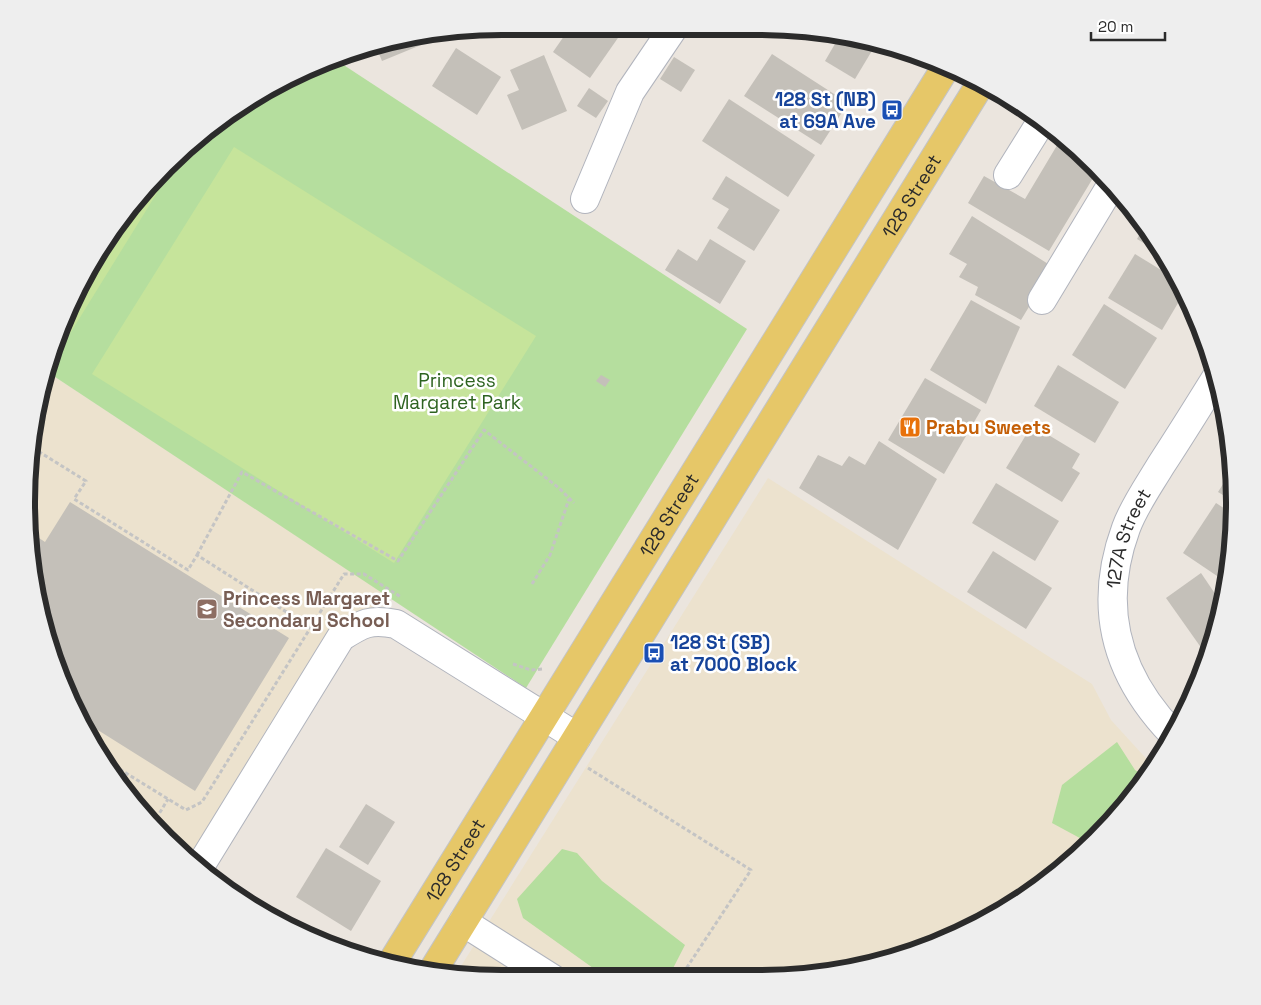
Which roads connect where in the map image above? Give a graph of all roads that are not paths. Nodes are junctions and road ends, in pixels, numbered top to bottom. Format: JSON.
{"nodes":[{"id":1,"x":669,"y":35,"type":"edge"},
{"id":2,"x":942,"y":73,"type":"edge"},
{"id":3,"x":977,"y":90,"type":"edge"},
{"id":4,"x":1037,"y":128,"type":"edge"},
{"id":5,"x":1008,"y":175,"type":"dead end"},
{"id":6,"x":877,"y":180,"type":"junction"},
{"id":7,"x":1108,"y":191,"type":"edge"},
{"id":8,"x":585,"y":199,"type":"dead end"},
{"id":9,"x":1042,"y":300,"type":"dead end"},
{"id":10,"x":831,"y":327,"type":"junction"},
{"id":11,"x":1211,"y":386,"type":"edge"},
{"id":12,"x":544,"y":716,"type":"junction"},
{"id":13,"x":1167,"y":728,"type":"edge"},
{"id":14,"x":577,"y":737,"type":"junction"},
{"id":15,"x":203,"y":861,"type":"edge"},
{"id":16,"x":464,"y":922,"type":"junction"},
{"id":17,"x":395,"y":957,"type":"edge"},
{"id":18,"x":436,"y":965,"type":"edge"},
{"id":19,"x":540,"y":970,"type":"edge"}],
"edges":[{"from":1,"to":8,"type":"street"},
{"from":2,"to":6,"type":"main road","name":"128 Street"},
{"from":3,"to":10,"type":"main road","name":"128 Street"},
{"from":4,"to":5,"type":"street"},
{"from":6,"to":10,"type":"main road"},
{"from":6,"to":12,"type":"main road","name":"128 Street"},
{"from":7,"to":9,"type":"street"},
{"from":10,"to":14,"type":"main road","name":"128 Street"},
{"from":11,"to":13,"type":"street","name":"127A Street"},
{"from":12,"to":14,"type":"street"},
{"from":12,"to":15,"type":"street"},
{"from":12,"to":17,"type":"main road","name":"128 Street"},
{"from":14,"to":16,"type":"main road","name":"128 Street"},
{"from":16,"to":18,"type":"main road","name":"128 Street"},
{"from":16,"to":19,"type":"street"}]}
